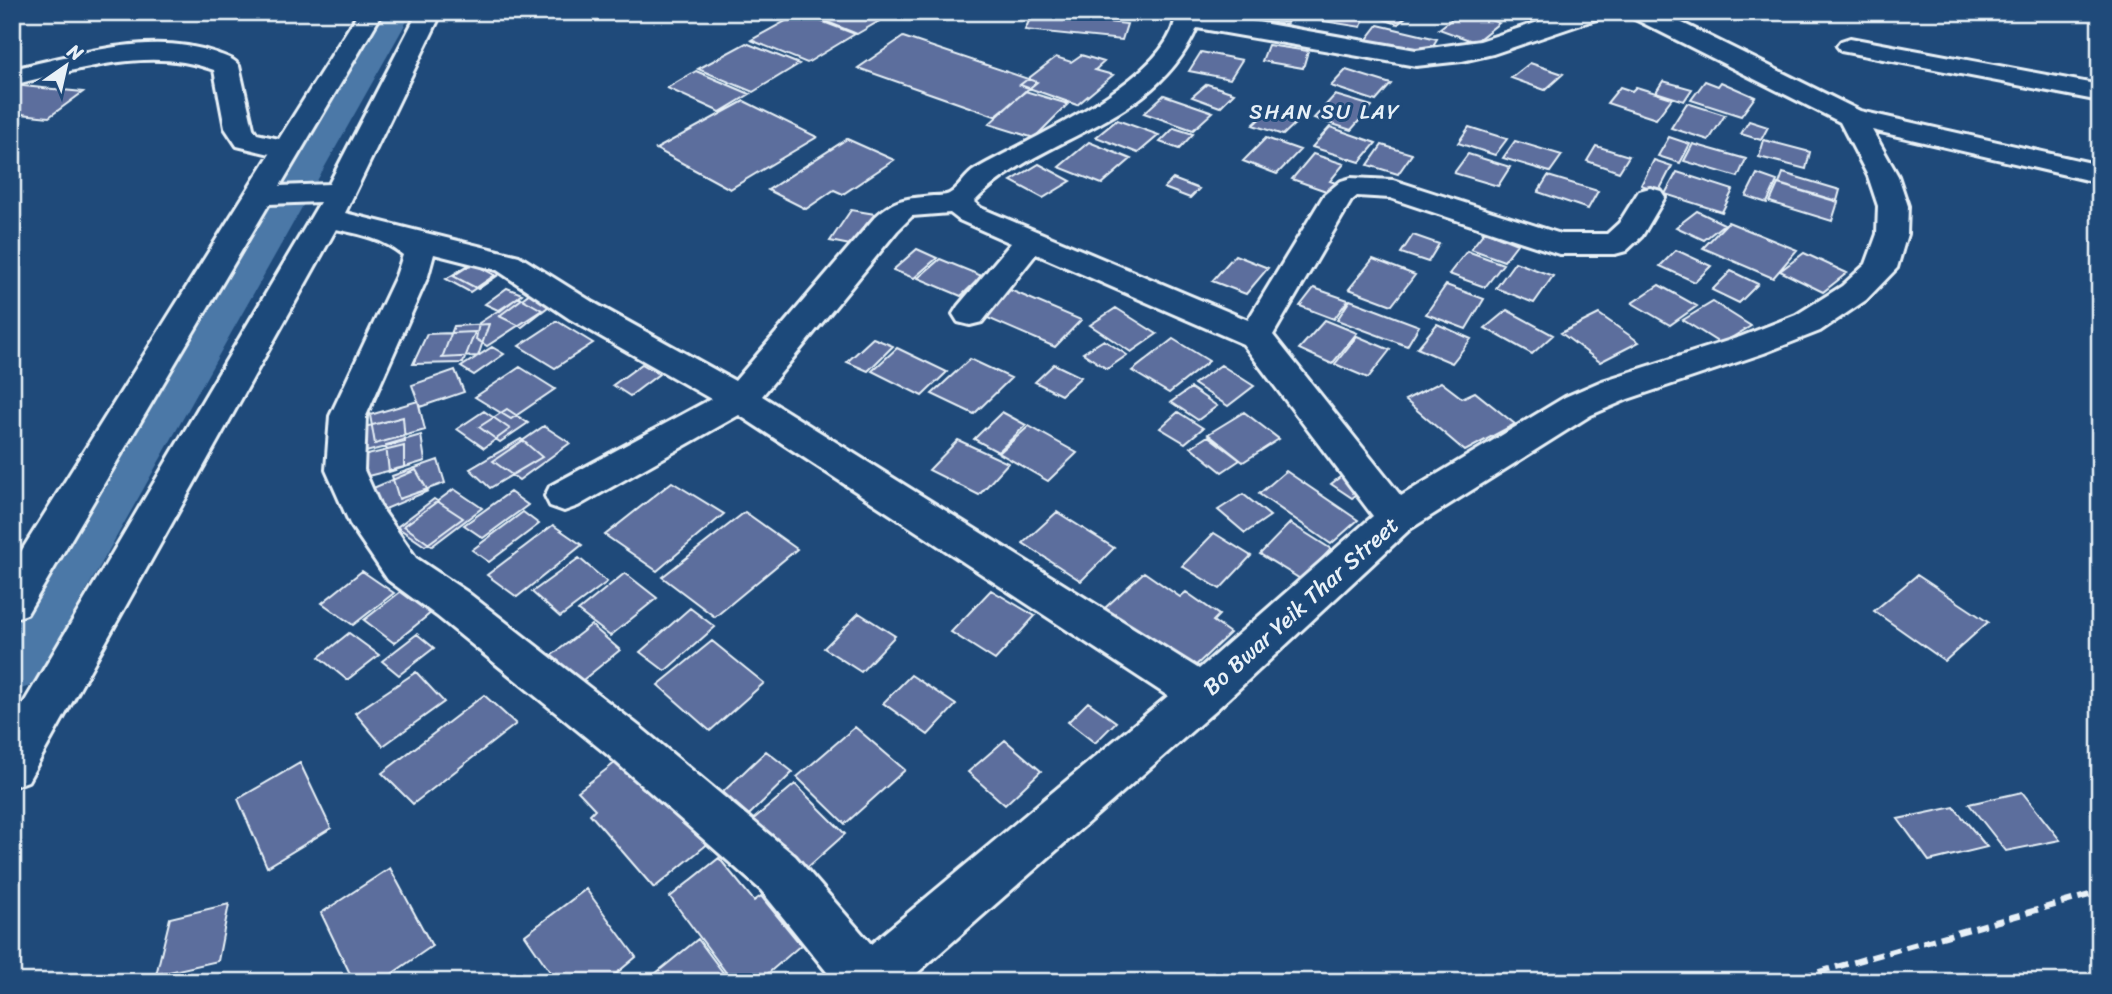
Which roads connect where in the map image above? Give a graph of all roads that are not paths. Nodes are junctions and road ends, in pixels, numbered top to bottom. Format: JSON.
{"nodes":[{"id":1,"x":371,"y":12,"type":"edge"},
{"id":2,"x":430,"y":12,"type":"edge"},
{"id":3,"x":1593,"y":12,"type":"edge"},
{"id":4,"x":1640,"y":12,"type":"edge"},
{"id":5,"x":1188,"y":15,"type":"edge"},
{"id":6,"x":1850,"y":46,"type":"dead end"},
{"id":7,"x":12,"y":77,"type":"edge"},
{"id":8,"x":2100,"y":93,"type":"edge"},
{"id":9,"x":1851,"y":117,"type":"junction"},
{"id":10,"x":288,"y":150,"type":"junction"},
{"id":11,"x":2100,"y":174,"type":"edge"},
{"id":12,"x":271,"y":195,"type":"junction"},
{"id":13,"x":1650,"y":197,"type":"dead end"},
{"id":14,"x":326,"y":201,"type":"junction"},
{"id":15,"x":957,"y":203,"type":"junction"},
{"id":16,"x":405,"y":239,"type":"junction"},
{"id":17,"x":1031,"y":239,"type":"junction"},
{"id":18,"x":970,"y":314,"type":"dead end"},
{"id":19,"x":1255,"y":336,"type":"junction"},
{"id":20,"x":740,"y":399,"type":"junction"},
{"id":21,"x":564,"y":496,"type":"dead end"},
{"id":22,"x":1396,"y":518,"type":"junction"},
{"id":23,"x":12,"y":602,"type":"edge"},
{"id":24,"x":1202,"y":694,"type":"junction"},
{"id":25,"x":12,"y":766,"type":"edge"},
{"id":26,"x":867,"y":982,"type":"edge"}],
"edges":[{"from":1,"to":10,"type":"street"},
{"from":2,"to":14,"type":"street"},
{"from":3,"to":5,"type":"street"},
{"from":4,"to":9,"type":"street"},
{"from":5,"to":15,"type":"street"},
{"from":6,"to":8,"type":"street"},
{"from":7,"to":10,"type":"street"},
{"from":9,"to":11,"type":"street"},
{"from":9,"to":22,"type":"street","name":"Bo Bwar Yeik Thar Street"},
{"from":10,"to":12,"type":"street"},
{"from":12,"to":14,"type":"street"},
{"from":12,"to":23,"type":"street"},
{"from":13,"to":19,"type":"street"},
{"from":14,"to":16,"type":"street"},
{"from":14,"to":25,"type":"street"},
{"from":15,"to":17,"type":"street"},
{"from":15,"to":20,"type":"street"},
{"from":16,"to":20,"type":"street"},
{"from":16,"to":26,"type":"street"},
{"from":17,"to":18,"type":"street"},
{"from":17,"to":19,"type":"street"},
{"from":19,"to":22,"type":"street"},
{"from":20,"to":21,"type":"street"},
{"from":20,"to":24,"type":"street"},
{"from":22,"to":24,"type":"street","name":"Bo Bwar Yeik Thar Street"},
{"from":24,"to":26,"type":"street","name":"Bo Bwar Yeik Thar Street"}]}
